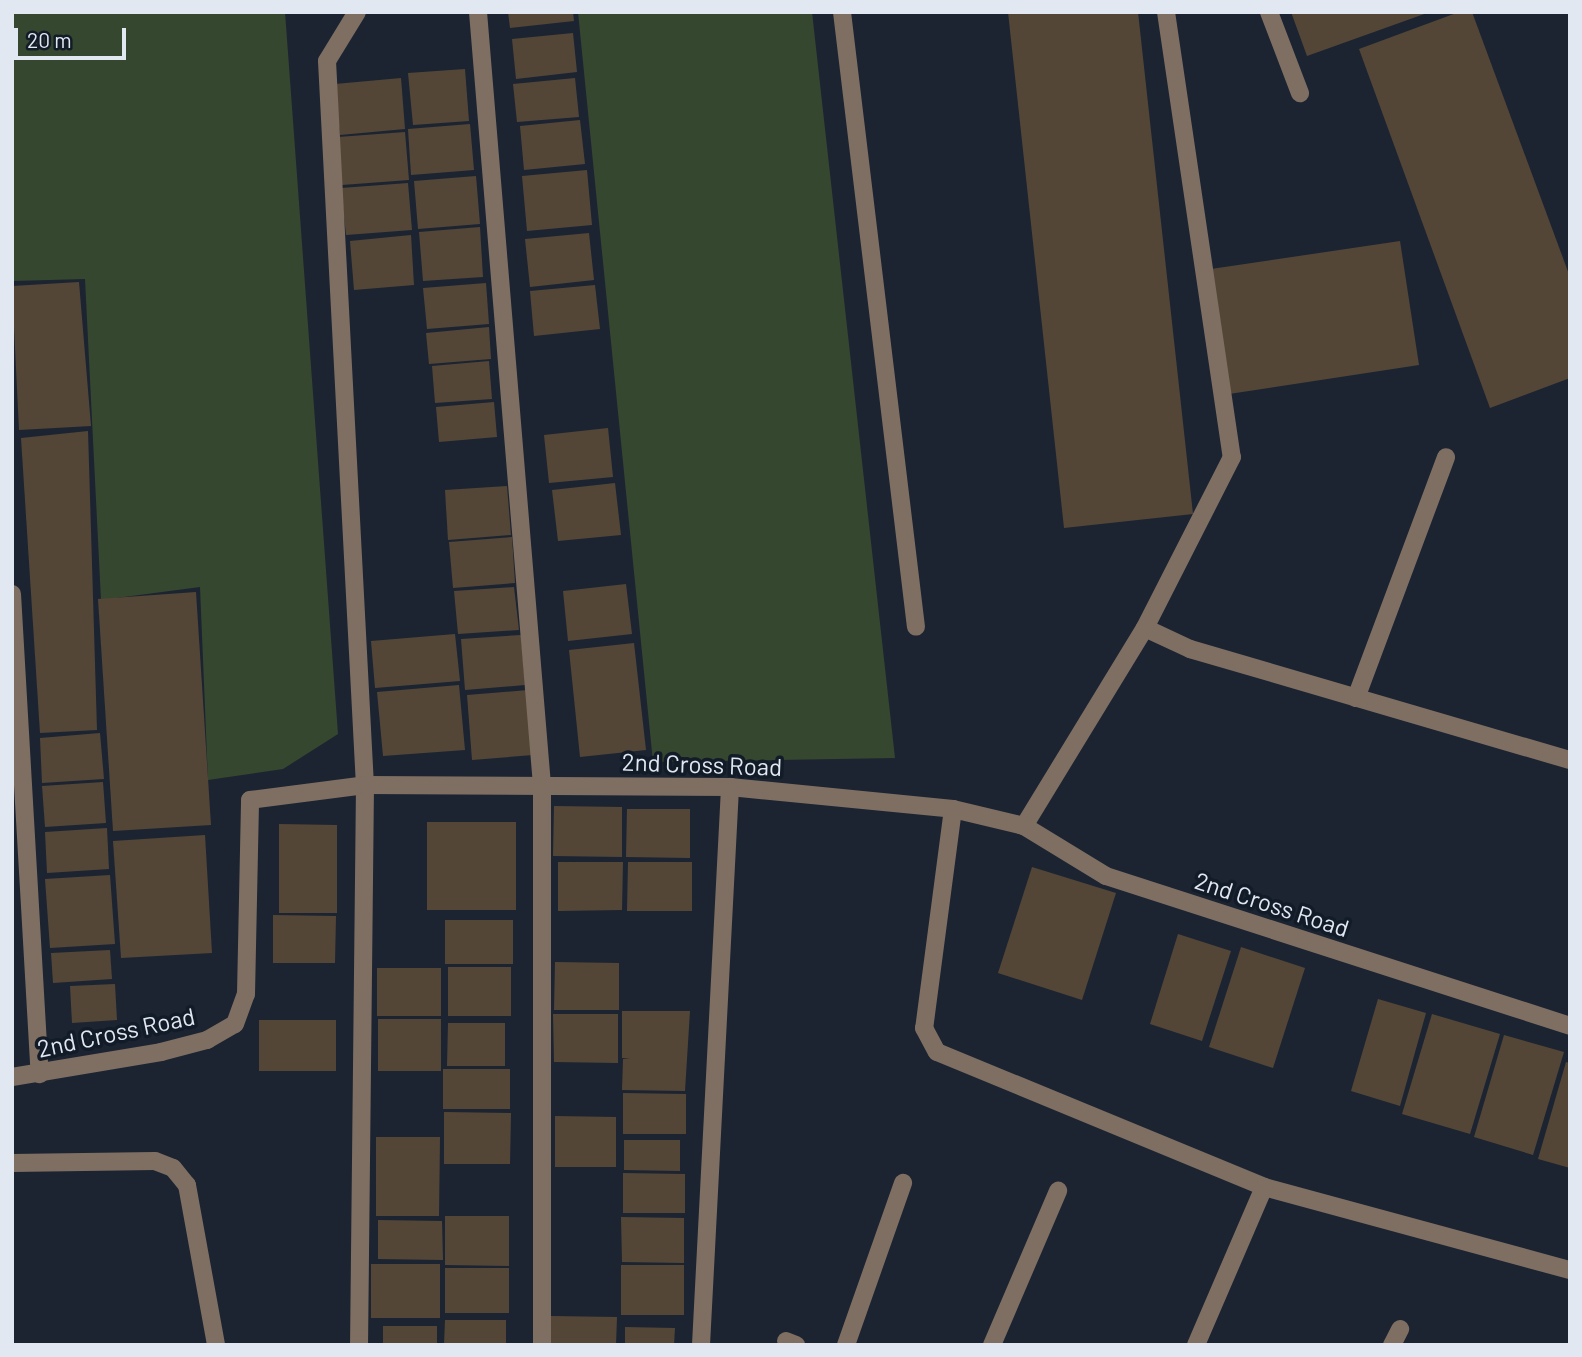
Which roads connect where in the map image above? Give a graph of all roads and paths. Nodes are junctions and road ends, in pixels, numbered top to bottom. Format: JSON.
{"nodes":[{"id":1,"x":357,"y":12,"type":"edge"},
{"id":2,"x":478,"y":12,"type":"edge"},
{"id":3,"x":842,"y":12,"type":"edge"},
{"id":4,"x":1166,"y":12,"type":"edge"},
{"id":5,"x":1269,"y":12,"type":"edge"},
{"id":6,"x":1300,"y":93,"type":"dead end"},
{"id":7,"x":1446,"y":457,"type":"dead end"},
{"id":8,"x":12,"y":594,"type":"edge"},
{"id":9,"x":916,"y":627,"type":"dead end"},
{"id":10,"x":1145,"y":628,"type":"junction"},
{"id":11,"x":1356,"y":698,"type":"junction"},
{"id":12,"x":1570,"y":760,"type":"edge"},
{"id":13,"x":365,"y":785,"type":"junction"},
{"id":14,"x":542,"y":786,"type":"junction"},
{"id":15,"x":730,"y":787,"type":"junction"},
{"id":16,"x":953,"y":809,"type":"junction"},
{"id":17,"x":1024,"y":826,"type":"junction"},
{"id":18,"x":1570,"y":1026,"type":"edge"},
{"id":19,"x":40,"y":1074,"type":"junction"},
{"id":20,"x":12,"y":1077,"type":"edge"},
{"id":21,"x":12,"y":1163,"type":"edge"},
{"id":22,"x":904,"y":1183,"type":"dead end"},
{"id":23,"x":1264,"y":1186,"type":"junction"},
{"id":24,"x":1058,"y":1191,"type":"dead end"},
{"id":25,"x":1570,"y":1270,"type":"edge"},
{"id":26,"x":216,"y":1345,"type":"edge"},
{"id":27,"x":359,"y":1345,"type":"edge"},
{"id":28,"x":542,"y":1345,"type":"edge"},
{"id":29,"x":701,"y":1345,"type":"edge"},
{"id":30,"x":846,"y":1345,"type":"edge"},
{"id":31,"x":992,"y":1345,"type":"edge"},
{"id":32,"x":1196,"y":1345,"type":"edge"}],
"edges":[{"from":1,"to":13,"type":"street"},
{"from":2,"to":14,"type":"street"},
{"from":3,"to":9,"type":"street"},
{"from":4,"to":10,"type":"street"},
{"from":5,"to":6,"type":"street"},
{"from":7,"to":11,"type":"street"},
{"from":8,"to":19,"type":"street"},
{"from":10,"to":11,"type":"street"},
{"from":10,"to":17,"type":"street"},
{"from":11,"to":12,"type":"street"},
{"from":13,"to":14,"type":"street","name":"2nd Cross Road"},
{"from":13,"to":19,"type":"street","name":"2nd Cross Road"},
{"from":13,"to":27,"type":"street"},
{"from":14,"to":15,"type":"street","name":"2nd Cross Road"},
{"from":14,"to":28,"type":"street"},
{"from":15,"to":16,"type":"street","name":"2nd Cross Road"},
{"from":15,"to":29,"type":"street"},
{"from":16,"to":17,"type":"street","name":"2nd Cross Road"},
{"from":16,"to":23,"type":"street"},
{"from":17,"to":18,"type":"street","name":"2nd Cross Road"},
{"from":19,"to":20,"type":"street","name":"2nd Cross Road"},
{"from":21,"to":26,"type":"street"},
{"from":22,"to":30,"type":"street"},
{"from":23,"to":25,"type":"street"},
{"from":23,"to":32,"type":"street"},
{"from":24,"to":31,"type":"street"}]}
